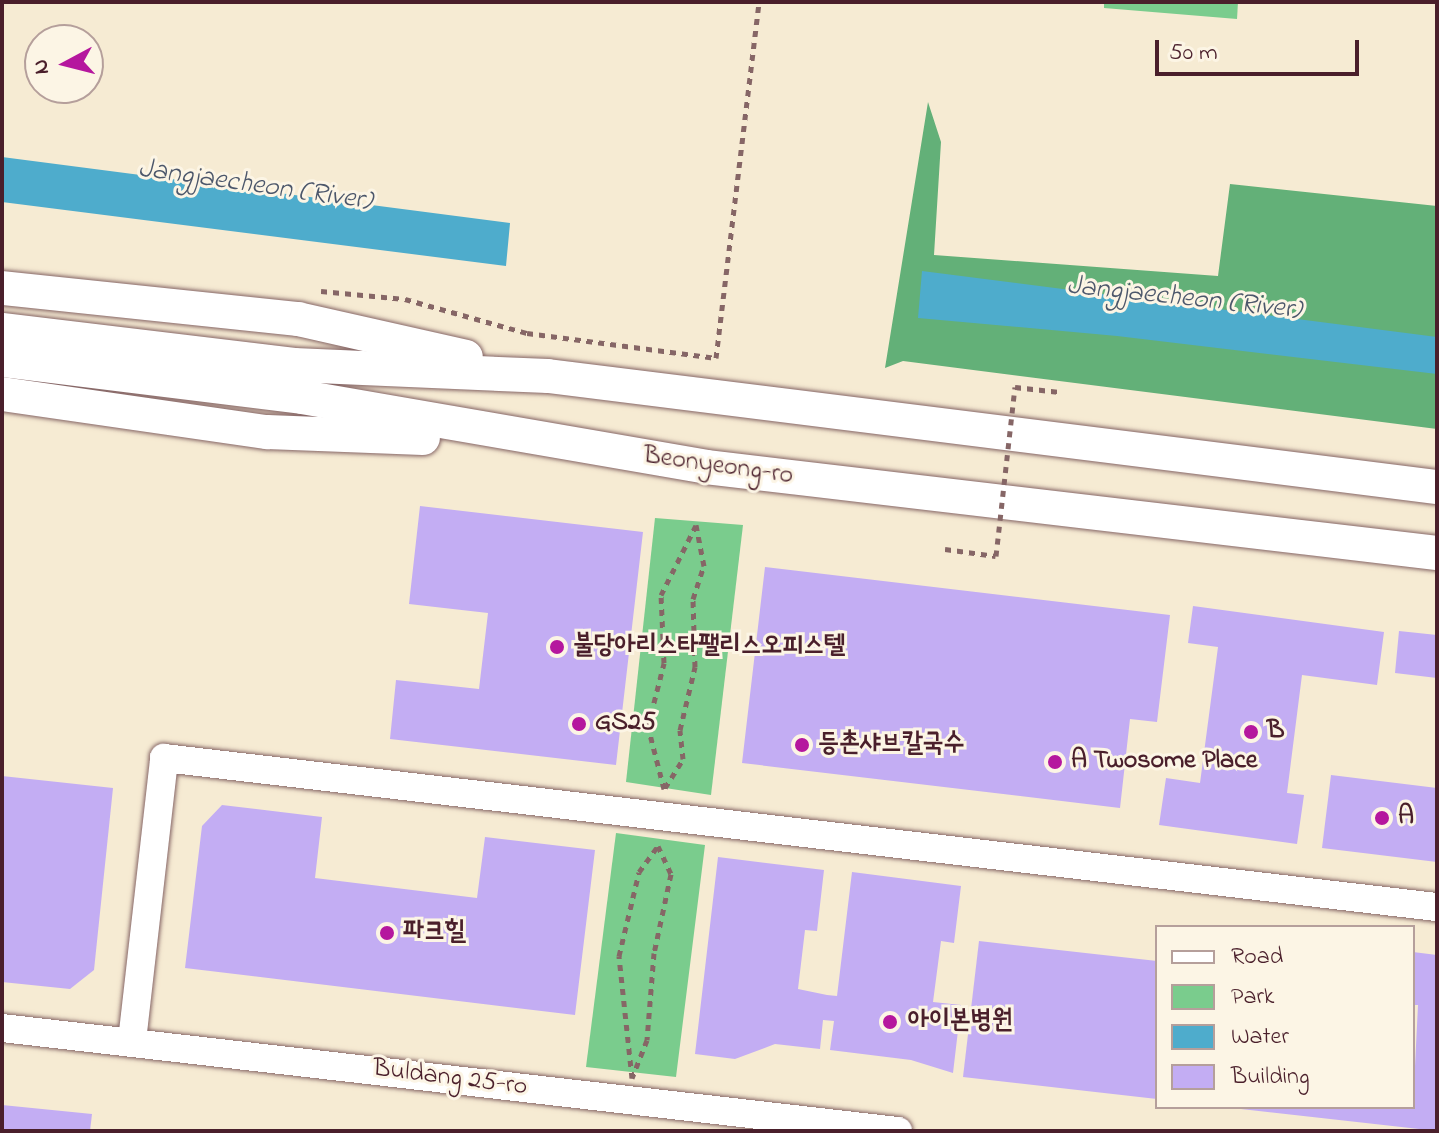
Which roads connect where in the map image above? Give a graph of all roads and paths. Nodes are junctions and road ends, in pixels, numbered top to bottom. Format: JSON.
{"nodes":[{"id":1,"x":759,"y":2,"type":"edge"},
{"id":2,"x":2,"y":288,"type":"edge"},
{"id":3,"x":312,"y":290,"type":"dead end"},
{"id":4,"x":2,"y":330,"type":"edge"},
{"id":5,"x":2,"y":360,"type":"edge"},
{"id":6,"x":548,"y":376,"type":"junction"},
{"id":7,"x":1060,"y":392,"type":"dead end"},
{"id":8,"x":2,"y":394,"type":"edge"},
{"id":9,"x":538,"y":442,"type":"junction"},
{"id":10,"x":1437,"y":487,"type":"edge"},
{"id":11,"x":696,"y":525,"type":"joint"},
{"id":12,"x":945,"y":549,"type":"dead end"},
{"id":13,"x":1437,"y":553,"type":"edge"},
{"id":14,"x":658,"y":846,"type":"joint"},
{"id":15,"x":1437,"y":907,"type":"edge"},
{"id":16,"x":2,"y":1028,"type":"edge"},
{"id":17,"x":132,"y":1041,"type":"junction"},
{"id":18,"x":898,"y":1131,"type":"edge"}],
"edges":[{"from":1,"to":3,"type":"path"},
{"from":2,"to":6,"type":"main road"},
{"from":4,"to":6,"type":"main road"},
{"from":5,"to":9,"type":"main road","name":"Beonyeong-ro"},
{"from":6,"to":10,"type":"main road"},
{"from":7,"to":12,"type":"path","bridge":true},
{"from":8,"to":9,"type":"main road"},
{"from":9,"to":13,"type":"main road","name":"Beonyeong-ro"},
{"from":11,"to":11,"type":"path"},
{"from":14,"to":14,"type":"path"},
{"from":15,"to":17,"type":"street"},
{"from":16,"to":17,"type":"street","name":"Buldang 25-ro"},
{"from":17,"to":18,"type":"street","name":"Buldang 25-ro"}]}
